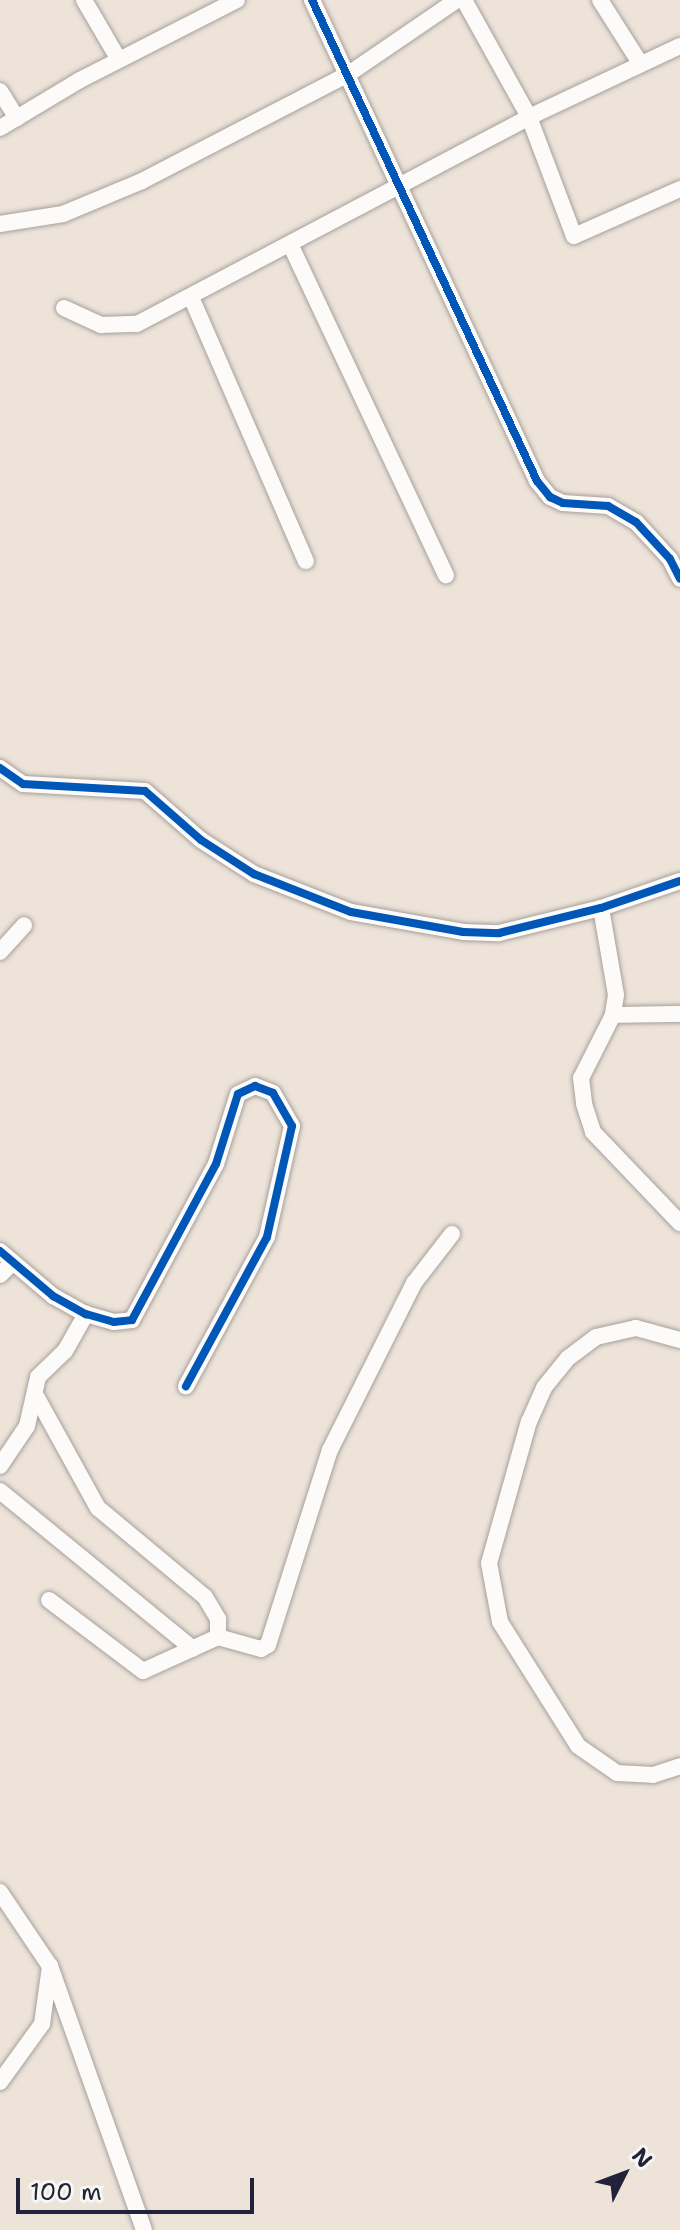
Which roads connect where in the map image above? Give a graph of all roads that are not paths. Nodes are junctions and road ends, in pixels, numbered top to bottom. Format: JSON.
{"nodes":[{"id":1,"x":84,"y":0,"type":"edge"},
{"id":2,"x":237,"y":0,"type":"edge"},
{"id":3,"x":312,"y":0,"type":"edge"},
{"id":4,"x":457,"y":0,"type":"edge"},
{"id":5,"x":464,"y":0,"type":"edge"},
{"id":6,"x":600,"y":0,"type":"edge"},
{"id":7,"x":680,"y":46,"type":"edge"},
{"id":8,"x":119,"y":60,"type":"junction"},
{"id":9,"x":640,"y":63,"type":"junction"},
{"id":10,"x":350,"y":73,"type":"junction"},
{"id":11,"x":0,"y":91,"type":"edge"},
{"id":12,"x":529,"y":117,"type":"junction"},
{"id":13,"x":17,"y":118,"type":"junction"},
{"id":14,"x":0,"y":128,"type":"edge"},
{"id":15,"x":402,"y":184,"type":"junction"},
{"id":16,"x":680,"y":189,"type":"edge"},
{"id":17,"x":0,"y":224,"type":"edge"},
{"id":18,"x":291,"y":246,"type":"junction"},
{"id":19,"x":191,"y":297,"type":"junction"},
{"id":20,"x":64,"y":308,"type":"dead end"},
{"id":21,"x":306,"y":561,"type":"dead end"},
{"id":22,"x":446,"y":575,"type":"dead end"},
{"id":23,"x":680,"y":579,"type":"edge"},
{"id":24,"x":0,"y":768,"type":"edge"},
{"id":25,"x":680,"y":881,"type":"edge"},
{"id":26,"x":601,"y":908,"type":"junction"},
{"id":27,"x":24,"y":925,"type":"dead end"},
{"id":28,"x":0,"y":952,"type":"edge"},
{"id":29,"x":680,"y":1014,"type":"edge"},
{"id":30,"x":613,"y":1015,"type":"junction"},
{"id":31,"x":680,"y":1223,"type":"edge"},
{"id":32,"x":452,"y":1234,"type":"dead end"},
{"id":33,"x":0,"y":1251,"type":"edge"},
{"id":34,"x":6,"y":1269,"type":"edge"},
{"id":35,"x":86,"y":1314,"type":"junction"},
{"id":36,"x":680,"y":1340,"type":"edge"},
{"id":37,"x":186,"y":1386,"type":"dead end"},
{"id":38,"x":35,"y":1394,"type":"junction"},
{"id":39,"x":0,"y":1466,"type":"edge"},
{"id":40,"x":0,"y":1491,"type":"edge"},
{"id":41,"x":49,"y":1600,"type":"dead end"},
{"id":42,"x":218,"y":1637,"type":"junction"},
{"id":43,"x":193,"y":1649,"type":"junction"},
{"id":44,"x":680,"y":1766,"type":"edge"},
{"id":45,"x":0,"y":1892,"type":"edge"},
{"id":46,"x":50,"y":1966,"type":"junction"},
{"id":47,"x":0,"y":2082,"type":"edge"},
{"id":48,"x":144,"y":2230,"type":"edge"}],
"edges":[{"from":1,"to":8,"type":"street"},
{"from":2,"to":8,"type":"street"},
{"from":3,"to":10,"type":"street"},
{"from":4,"to":10,"type":"street"},
{"from":5,"to":12,"type":"street"},
{"from":6,"to":9,"type":"street"},
{"from":7,"to":9,"type":"street"},
{"from":8,"to":13,"type":"street"},
{"from":9,"to":12,"type":"street"},
{"from":10,"to":15,"type":"street"},
{"from":10,"to":17,"type":"street"},
{"from":11,"to":13,"type":"street"},
{"from":12,"to":15,"type":"street"},
{"from":12,"to":16,"type":"street"},
{"from":13,"to":14,"type":"street"},
{"from":15,"to":18,"type":"street"},
{"from":15,"to":23,"type":"street"},
{"from":18,"to":19,"type":"street"},
{"from":18,"to":22,"type":"street"},
{"from":19,"to":20,"type":"street"},
{"from":19,"to":21,"type":"street"},
{"from":24,"to":26,"type":"street"},
{"from":25,"to":26,"type":"street"},
{"from":26,"to":30,"type":"street"},
{"from":27,"to":28,"type":"street"},
{"from":29,"to":30,"type":"street"},
{"from":30,"to":31,"type":"street"},
{"from":32,"to":42,"type":"street"},
{"from":33,"to":34,"type":"street"},
{"from":34,"to":35,"type":"street"},
{"from":35,"to":37,"type":"street"},
{"from":35,"to":38,"type":"street"},
{"from":36,"to":44,"type":"street"},
{"from":38,"to":39,"type":"street"},
{"from":38,"to":42,"type":"street"},
{"from":40,"to":43,"type":"street"},
{"from":41,"to":43,"type":"street"},
{"from":42,"to":43,"type":"street"},
{"from":45,"to":46,"type":"street"},
{"from":46,"to":47,"type":"street"},
{"from":46,"to":48,"type":"street"}]}
